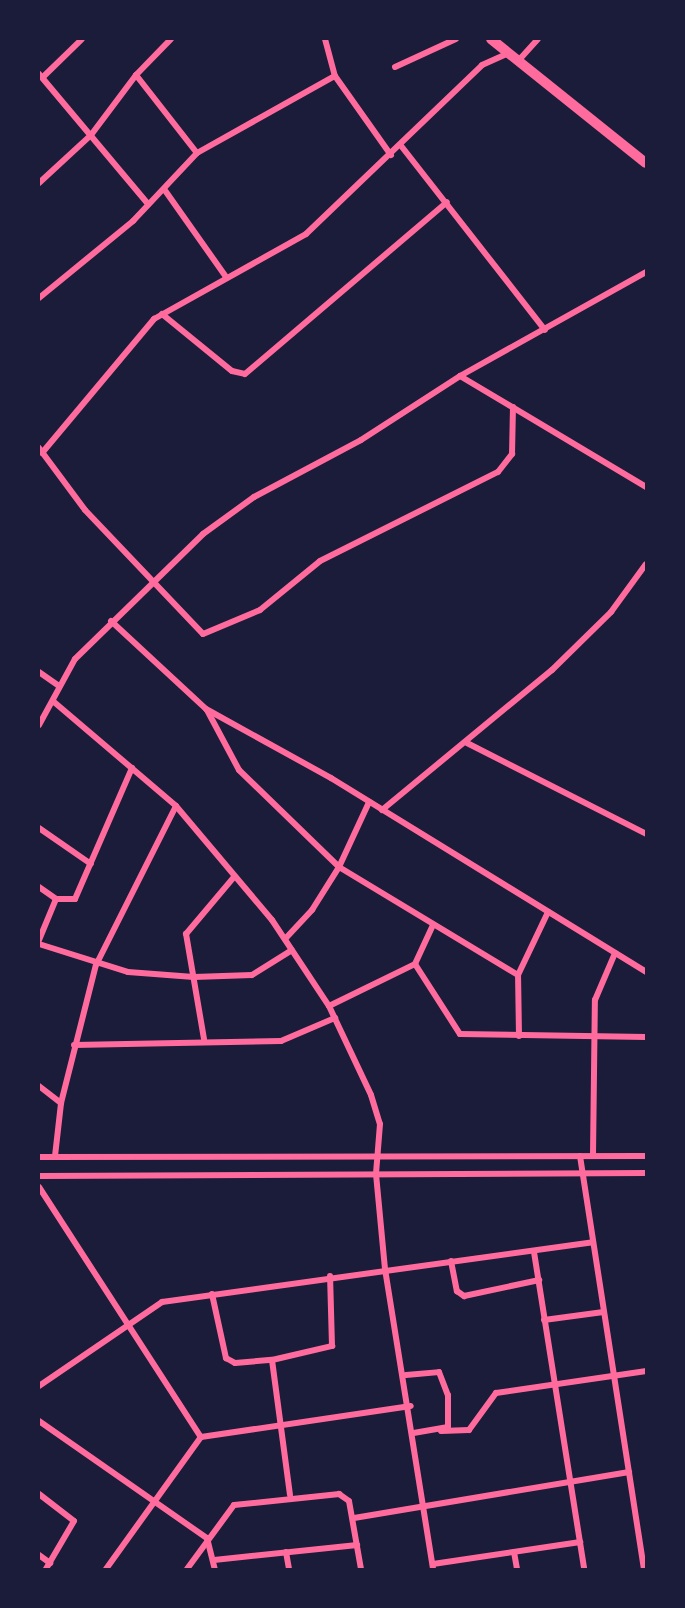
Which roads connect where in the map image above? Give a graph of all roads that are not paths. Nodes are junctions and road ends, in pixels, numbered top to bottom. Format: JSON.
{"nodes":[{"id":1,"x":82,"y":39,"type":"edge"},
{"id":2,"x":171,"y":39,"type":"edge"},
{"id":3,"x":325,"y":39,"type":"edge"},
{"id":4,"x":456,"y":39,"type":"edge"},
{"id":5,"x":491,"y":39,"type":"edge"},
{"id":6,"x":538,"y":39,"type":"edge"},
{"id":7,"x":514,"y":57,"type":"junction"},
{"id":8,"x":395,"y":67,"type":"dead end"},
{"id":9,"x":41,"y":75,"type":"edge"},
{"id":10,"x":136,"y":75,"type":"junction"},
{"id":11,"x":335,"y":76,"type":"junction"},
{"id":12,"x":91,"y":135,"type":"junction"},
{"id":13,"x":402,"y":147,"type":"junction"},
{"id":14,"x":197,"y":153,"type":"junction"},
{"id":15,"x":391,"y":155,"type":"junction"},
{"id":16,"x":646,"y":163,"type":"edge"},
{"id":17,"x":39,"y":183,"type":"edge"},
{"id":18,"x":164,"y":189,"type":"junction"},
{"id":19,"x":447,"y":202,"type":"junction"},
{"id":20,"x":148,"y":204,"type":"junction"},
{"id":21,"x":646,"y":272,"type":"edge"},
{"id":22,"x":226,"y":277,"type":"junction"},
{"id":23,"x":39,"y":298,"type":"edge"},
{"id":24,"x":162,"y":314,"type":"junction"},
{"id":25,"x":545,"y":330,"type":"junction"},
{"id":26,"x":460,"y":376,"type":"junction"},
{"id":27,"x":513,"y":407,"type":"junction"},
{"id":28,"x":40,"y":451,"type":"edge"},
{"id":29,"x":646,"y":487,"type":"edge"},
{"id":30,"x":646,"y":564,"type":"edge"},
{"id":31,"x":152,"y":578,"type":"junction"},
{"id":32,"x":111,"y":621,"type":"junction"},
{"id":33,"x":39,"y":672,"type":"edge"},
{"id":34,"x":59,"y":686,"type":"junction"},
{"id":35,"x":54,"y":702,"type":"junction"},
{"id":36,"x":206,"y":709,"type":"junction"},
{"id":37,"x":39,"y":724,"type":"edge"},
{"id":38,"x":467,"y":743,"type":"junction"},
{"id":39,"x":132,"y":768,"type":"junction"},
{"id":40,"x":369,"y":802,"type":"junction"},
{"id":41,"x":176,"y":806,"type":"junction"},
{"id":42,"x":382,"y":810,"type":"junction"},
{"id":43,"x":39,"y":828,"type":"edge"},
{"id":44,"x":646,"y":834,"type":"edge"},
{"id":45,"x":91,"y":864,"type":"junction"},
{"id":46,"x":339,"y":867,"type":"junction"},
{"id":47,"x":234,"y":877,"type":"junction"},
{"id":48,"x":39,"y":887,"type":"edge"},
{"id":49,"x":56,"y":899,"type":"junction"},
{"id":50,"x":548,"y":912,"type":"junction"},
{"id":51,"x":433,"y":925,"type":"junction"},
{"id":52,"x":285,"y":939,"type":"junction"},
{"id":53,"x":39,"y":942,"type":"edge"},
{"id":54,"x":292,"y":950,"type":"junction"},
{"id":55,"x":615,"y":953,"type":"junction"},
{"id":56,"x":415,"y":964,"type":"junction"},
{"id":57,"x":96,"y":965,"type":"junction"},
{"id":58,"x":646,"y":972,"type":"edge"},
{"id":59,"x":518,"y":975,"type":"junction"},
{"id":60,"x":194,"y":977,"type":"junction"},
{"id":61,"x":329,"y":1006,"type":"junction"},
{"id":62,"x":334,"y":1018,"type":"junction"},
{"id":63,"x":519,"y":1036,"type":"junction"},
{"id":64,"x":646,"y":1037,"type":"edge"},
{"id":65,"x":597,"y":1038,"type":"junction"},
{"id":66,"x":204,"y":1039,"type":"junction"},
{"id":67,"x":74,"y":1045,"type":"junction"},
{"id":68,"x":39,"y":1086,"type":"edge"},
{"id":69,"x":61,"y":1103,"type":"junction"},
{"id":70,"x":580,"y":1155,"type":"junction"},
{"id":71,"x":593,"y":1155,"type":"junction"},
{"id":72,"x":55,"y":1156,"type":"junction"},
{"id":73,"x":378,"y":1156,"type":"junction"},
{"id":74,"x":646,"y":1156,"type":"edge"},
{"id":75,"x":39,"y":1157,"type":"edge"},
{"id":76,"x":582,"y":1170,"type":"junction"},
{"id":77,"x":646,"y":1173,"type":"edge"},
{"id":78,"x":376,"y":1174,"type":"junction"},
{"id":79,"x":39,"y":1176,"type":"edge"},
{"id":80,"x":40,"y":1188,"type":"edge"},
{"id":81,"x":39,"y":1197,"type":"edge"},
{"id":82,"x":592,"y":1242,"type":"junction"},
{"id":83,"x":534,"y":1252,"type":"junction"},
{"id":84,"x":451,"y":1261,"type":"junction"},
{"id":85,"x":385,"y":1269,"type":"junction"},
{"id":86,"x":330,"y":1276,"type":"junction"},
{"id":87,"x":539,"y":1280,"type":"junction"},
{"id":88,"x":212,"y":1294,"type":"junction"},
{"id":89,"x":603,"y":1312,"type":"junction"},
{"id":90,"x":544,"y":1320,"type":"junction"},
{"id":91,"x":126,"y":1325,"type":"junction"},
{"id":92,"x":272,"y":1360,"type":"junction"},
{"id":93,"x":646,"y":1371,"type":"edge"},
{"id":94,"x":406,"y":1375,"type":"junction"},
{"id":95,"x":613,"y":1375,"type":"junction"},
{"id":96,"x":554,"y":1385,"type":"junction"},
{"id":97,"x":39,"y":1386,"type":"edge"},
{"id":98,"x":411,"y":1406,"type":"junction"},
{"id":99,"x":39,"y":1421,"type":"edge"},
{"id":100,"x":280,"y":1424,"type":"junction"},
{"id":101,"x":441,"y":1431,"type":"junction"},
{"id":102,"x":414,"y":1433,"type":"junction"},
{"id":103,"x":201,"y":1437,"type":"junction"},
{"id":104,"x":629,"y":1472,"type":"junction"},
{"id":105,"x":571,"y":1483,"type":"junction"},
{"id":106,"x":39,"y":1494,"type":"edge"},
{"id":107,"x":290,"y":1495,"type":"junction"},
{"id":108,"x":152,"y":1499,"type":"junction"},
{"id":109,"x":425,"y":1509,"type":"junction"},
{"id":110,"x":354,"y":1518,"type":"junction"},
{"id":111,"x":207,"y":1538,"type":"junction"},
{"id":112,"x":580,"y":1542,"type":"junction"},
{"id":113,"x":357,"y":1545,"type":"junction"},
{"id":114,"x":286,"y":1552,"type":"junction"},
{"id":115,"x":514,"y":1552,"type":"junction"},
{"id":116,"x":39,"y":1555,"type":"edge"},
{"id":117,"x":214,"y":1560,"type":"junction"},
{"id":118,"x":50,"y":1563,"type":"junction"},
{"id":119,"x":433,"y":1567,"type":"edge"},
{"id":120,"x":46,"y":1569,"type":"edge"},
{"id":121,"x":106,"y":1569,"type":"edge"},
{"id":122,"x":187,"y":1569,"type":"edge"},
{"id":123,"x":215,"y":1569,"type":"edge"},
{"id":124,"x":289,"y":1569,"type":"edge"},
{"id":125,"x":361,"y":1569,"type":"edge"},
{"id":126,"x":517,"y":1569,"type":"edge"},
{"id":127,"x":584,"y":1569,"type":"edge"},
{"id":128,"x":644,"y":1569,"type":"edge"}],
"edges":[{"from":1,"to":9,"type":"street"},
{"from":2,"to":10,"type":"street"},
{"from":3,"to":11,"type":"street"},
{"from":4,"to":8,"type":"street"},
{"from":5,"to":7,"type":"street"},
{"from":6,"to":7,"type":"street"},
{"from":7,"to":13,"type":"street"},
{"from":7,"to":16,"type":"street"},
{"from":9,"to":12,"type":"street"},
{"from":10,"to":12,"type":"street"},
{"from":10,"to":14,"type":"street"},
{"from":11,"to":14,"type":"street"},
{"from":11,"to":15,"type":"street"},
{"from":12,"to":17,"type":"street"},
{"from":12,"to":20,"type":"street"},
{"from":13,"to":15,"type":"street"},
{"from":13,"to":19,"type":"street"},
{"from":14,"to":18,"type":"street"},
{"from":15,"to":22,"type":"street"},
{"from":18,"to":20,"type":"street"},
{"from":18,"to":22,"type":"street"},
{"from":19,"to":24,"type":"street"},
{"from":19,"to":25,"type":"street"},
{"from":20,"to":23,"type":"street"},
{"from":21,"to":25,"type":"street"},
{"from":22,"to":24,"type":"street"},
{"from":24,"to":28,"type":"street"},
{"from":25,"to":26,"type":"street"},
{"from":26,"to":27,"type":"street"},
{"from":26,"to":31,"type":"street"},
{"from":27,"to":29,"type":"street"},
{"from":27,"to":31,"type":"street"},
{"from":28,"to":31,"type":"street"},
{"from":30,"to":38,"type":"street"},
{"from":31,"to":32,"type":"street"},
{"from":32,"to":34,"type":"street"},
{"from":32,"to":36,"type":"street"},
{"from":33,"to":34,"type":"street"},
{"from":34,"to":35,"type":"street"},
{"from":35,"to":37,"type":"street"},
{"from":35,"to":39,"type":"street"},
{"from":36,"to":40,"type":"street"},
{"from":36,"to":46,"type":"street"},
{"from":38,"to":42,"type":"street"},
{"from":38,"to":44,"type":"street"},
{"from":39,"to":41,"type":"street"},
{"from":39,"to":45,"type":"street"},
{"from":40,"to":42,"type":"street"},
{"from":40,"to":46,"type":"street"},
{"from":41,"to":47,"type":"street"},
{"from":41,"to":57,"type":"street"},
{"from":42,"to":50,"type":"street"},
{"from":43,"to":45,"type":"street"},
{"from":45,"to":49,"type":"street"},
{"from":46,"to":51,"type":"street"},
{"from":46,"to":52,"type":"street"},
{"from":47,"to":52,"type":"street"},
{"from":47,"to":60,"type":"street"},
{"from":48,"to":49,"type":"street"},
{"from":49,"to":53,"type":"street"},
{"from":50,"to":55,"type":"street"},
{"from":50,"to":59,"type":"street"},
{"from":51,"to":56,"type":"street"},
{"from":51,"to":59,"type":"street"},
{"from":52,"to":54,"type":"street"},
{"from":53,"to":57,"type":"street"},
{"from":54,"to":60,"type":"street"},
{"from":54,"to":61,"type":"street"},
{"from":55,"to":58,"type":"street"},
{"from":55,"to":65,"type":"street"},
{"from":56,"to":61,"type":"street"},
{"from":56,"to":63,"type":"street"},
{"from":57,"to":60,"type":"street"},
{"from":57,"to":67,"type":"street"},
{"from":59,"to":63,"type":"street"},
{"from":60,"to":66,"type":"street"},
{"from":61,"to":62,"type":"street"},
{"from":62,"to":66,"type":"street"},
{"from":62,"to":73,"type":"street"},
{"from":63,"to":65,"type":"street"},
{"from":64,"to":65,"type":"street"},
{"from":65,"to":71,"type":"street"},
{"from":66,"to":67,"type":"street"},
{"from":67,"to":69,"type":"street"},
{"from":68,"to":69,"type":"street"},
{"from":69,"to":72,"type":"street"},
{"from":70,"to":71,"type":"street"},
{"from":70,"to":73,"type":"street"},
{"from":70,"to":76,"type":"street"},
{"from":71,"to":74,"type":"street"},
{"from":72,"to":73,"type":"street"},
{"from":72,"to":75,"type":"street"},
{"from":73,"to":78,"type":"street"},
{"from":76,"to":77,"type":"street"},
{"from":76,"to":78,"type":"street"},
{"from":76,"to":82,"type":"street"},
{"from":78,"to":79,"type":"street"},
{"from":78,"to":85,"type":"street"},
{"from":80,"to":81,"type":"street"},
{"from":80,"to":91,"type":"street"},
{"from":82,"to":83,"type":"street"},
{"from":82,"to":89,"type":"street"},
{"from":83,"to":84,"type":"street"},
{"from":83,"to":87,"type":"street"},
{"from":84,"to":85,"type":"street"},
{"from":84,"to":87,"type":"street"},
{"from":85,"to":86,"type":"street"},
{"from":85,"to":94,"type":"street"},
{"from":86,"to":88,"type":"street"},
{"from":86,"to":92,"type":"street"},
{"from":87,"to":90,"type":"street"},
{"from":88,"to":91,"type":"street"},
{"from":88,"to":92,"type":"street"},
{"from":89,"to":90,"type":"street"},
{"from":89,"to":95,"type":"street"},
{"from":90,"to":96,"type":"street"},
{"from":91,"to":97,"type":"street"},
{"from":91,"to":103,"type":"street"},
{"from":92,"to":100,"type":"street"},
{"from":93,"to":95,"type":"street"},
{"from":94,"to":98,"type":"street"},
{"from":94,"to":101,"type":"street"},
{"from":95,"to":96,"type":"street"},
{"from":95,"to":104,"type":"street"},
{"from":96,"to":101,"type":"street"},
{"from":96,"to":105,"type":"street"},
{"from":98,"to":100,"type":"street"},
{"from":98,"to":102,"type":"street"},
{"from":99,"to":108,"type":"street"},
{"from":100,"to":103,"type":"street"},
{"from":100,"to":107,"type":"street"},
{"from":101,"to":102,"type":"street"},
{"from":102,"to":109,"type":"street"},
{"from":103,"to":108,"type":"street"},
{"from":104,"to":105,"type":"street"},
{"from":104,"to":128,"type":"street"},
{"from":105,"to":109,"type":"street"},
{"from":105,"to":112,"type":"street"},
{"from":106,"to":118,"type":"street"},
{"from":107,"to":110,"type":"street"},
{"from":107,"to":111,"type":"street"},
{"from":108,"to":111,"type":"street"},
{"from":108,"to":121,"type":"street"},
{"from":109,"to":110,"type":"street"},
{"from":109,"to":119,"type":"street"},
{"from":110,"to":113,"type":"street"},
{"from":111,"to":117,"type":"street"},
{"from":111,"to":122,"type":"street"},
{"from":112,"to":115,"type":"street"},
{"from":112,"to":127,"type":"street"},
{"from":113,"to":114,"type":"street"},
{"from":113,"to":125,"type":"street"},
{"from":114,"to":117,"type":"street"},
{"from":114,"to":124,"type":"street"},
{"from":115,"to":119,"type":"street"},
{"from":115,"to":126,"type":"street"},
{"from":116,"to":118,"type":"street"},
{"from":117,"to":123,"type":"street"},
{"from":118,"to":120,"type":"street"}]}
